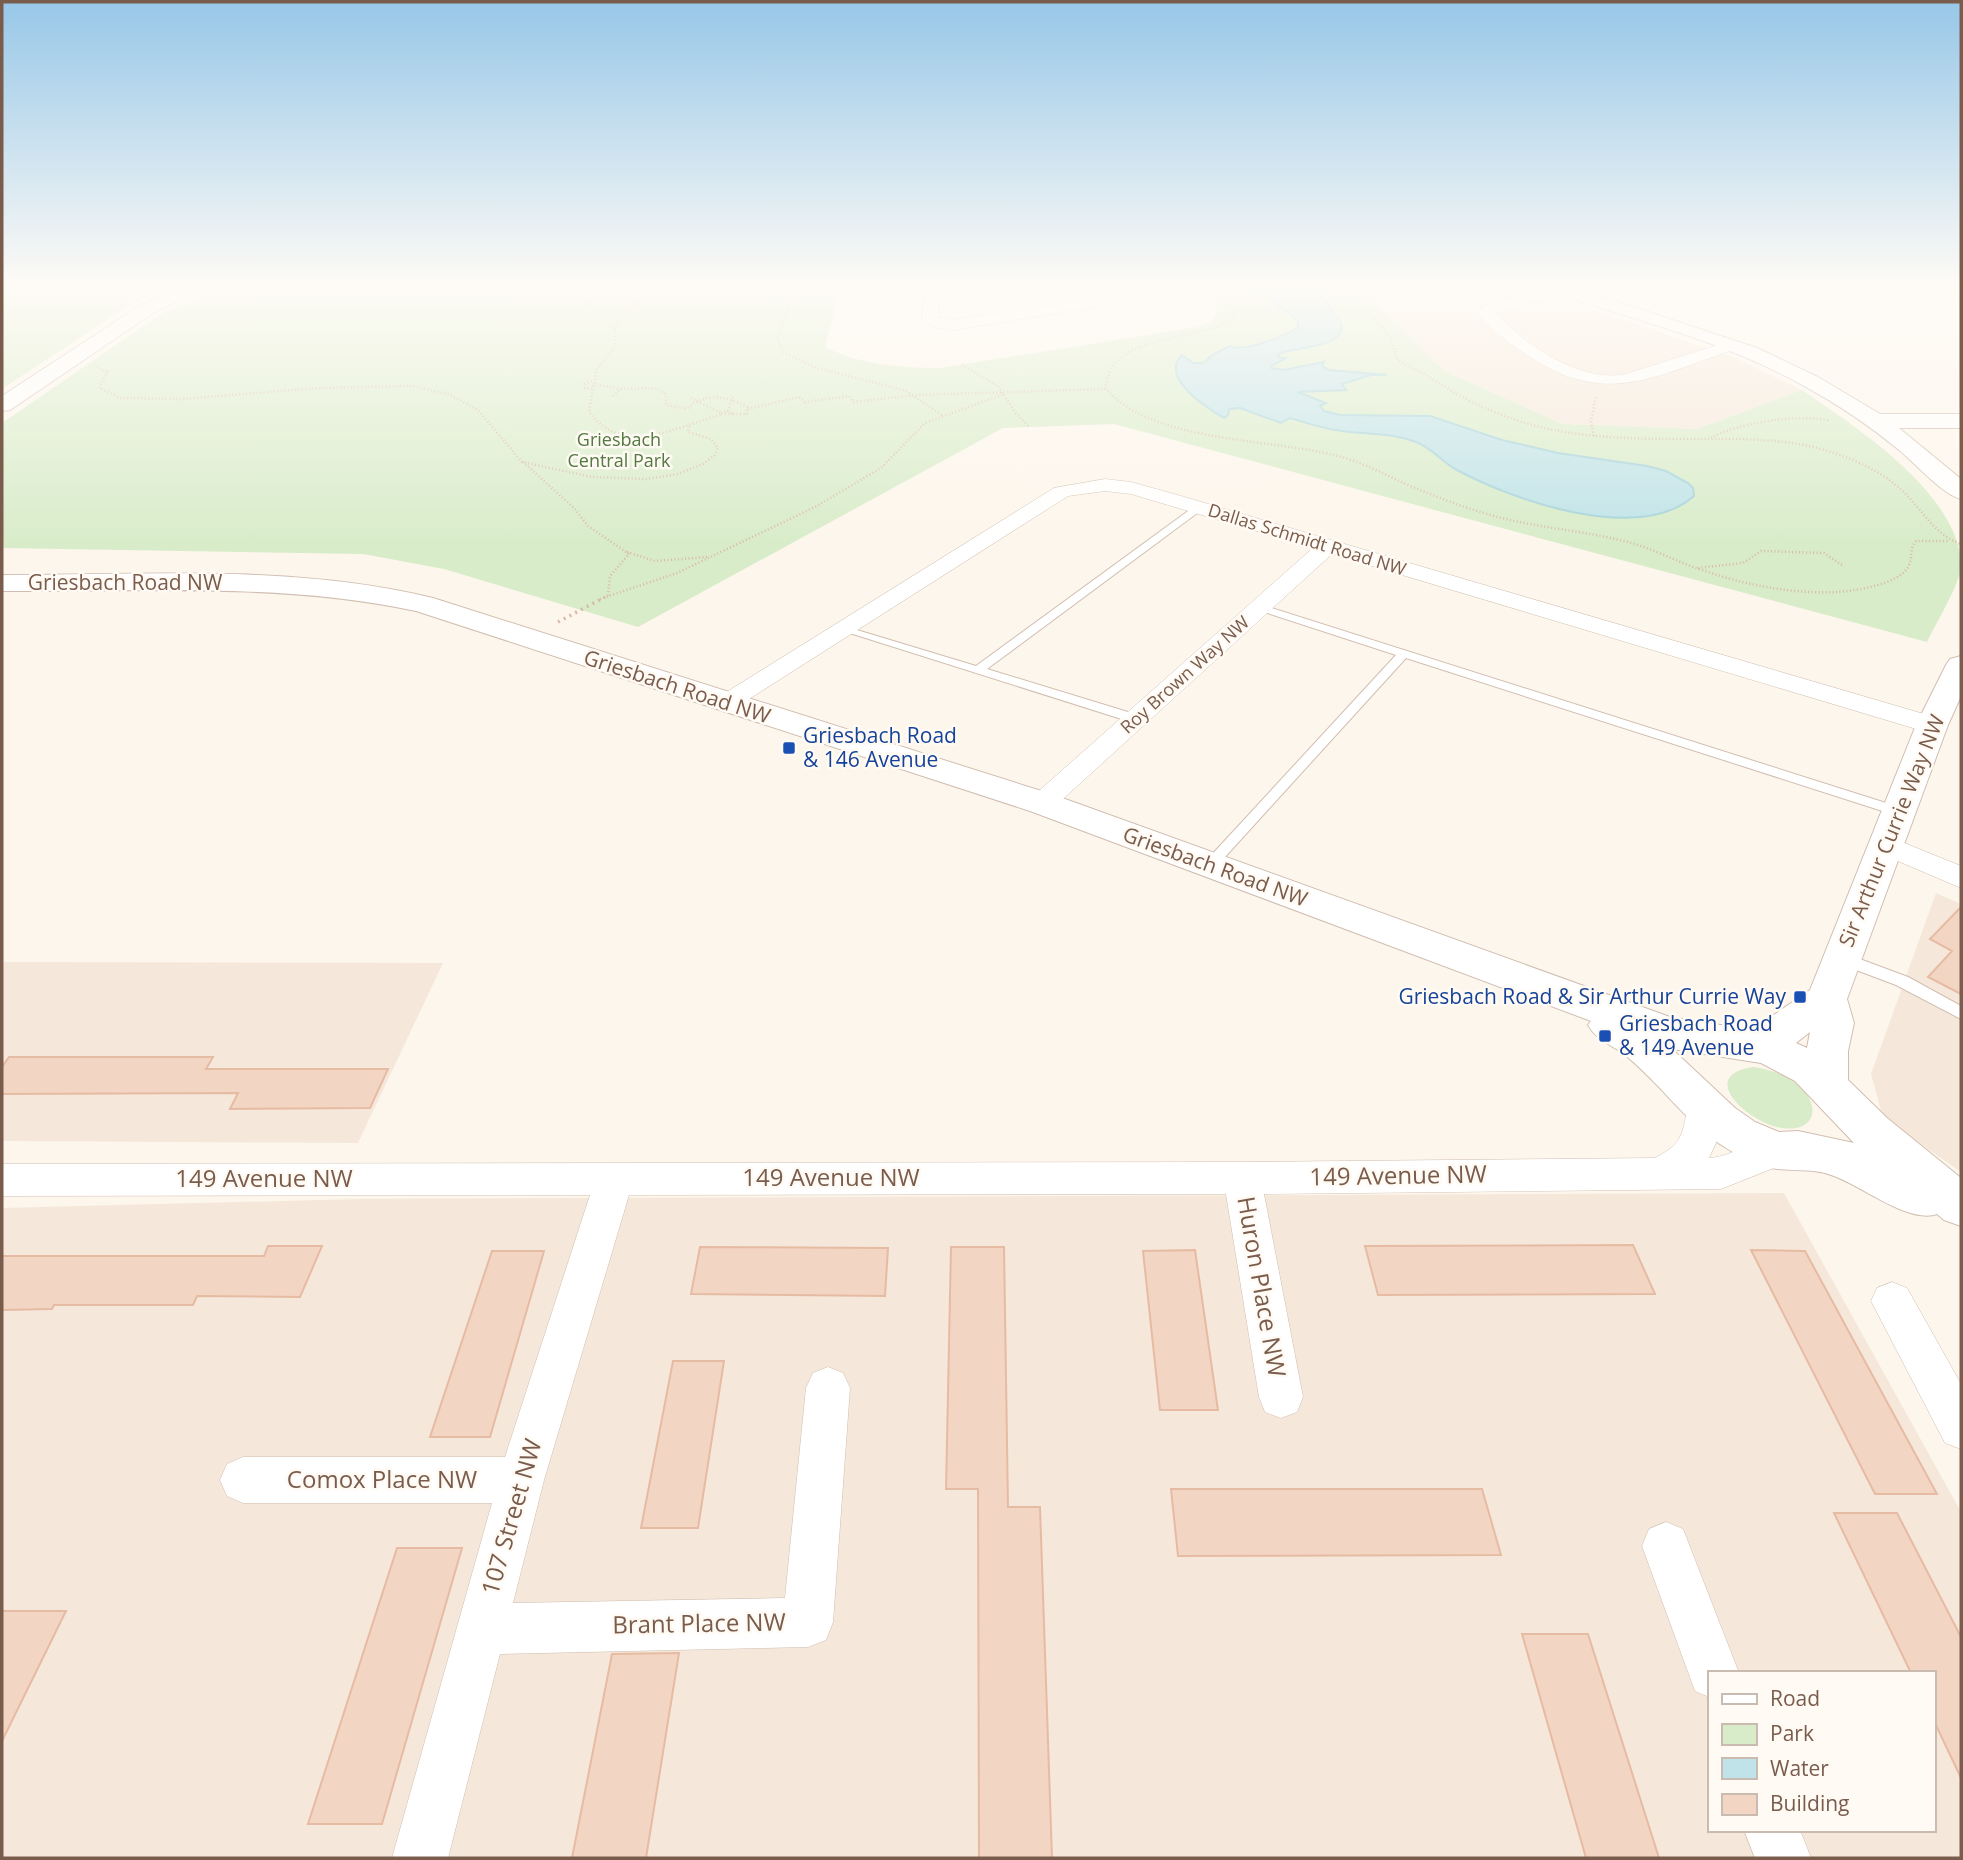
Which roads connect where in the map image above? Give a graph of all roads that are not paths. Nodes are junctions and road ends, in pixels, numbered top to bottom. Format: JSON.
{"nodes":[{"id":1,"x":51,"y":373,"type":"edge"},
{"id":2,"x":1582,"y":373,"type":"edge"},
{"id":3,"x":1646,"y":373,"type":"edge"},
{"id":4,"x":1794,"y":373,"type":"edge"},
{"id":5,"x":2,"y":405,"type":"edge"},
{"id":6,"x":1961,"y":421,"type":"edge"},
{"id":7,"x":1880,"y":426,"type":"junction"},
{"id":8,"x":1961,"y":430,"type":"edge"},
{"id":9,"x":1958,"y":486,"type":"edge"},
{"id":10,"x":1199,"y":508,"type":"junction"},
{"id":11,"x":1328,"y":546,"type":"junction"},
{"id":12,"x":2,"y":583,"type":"edge"},
{"id":13,"x":1259,"y":607,"type":"junction"},
{"id":14,"x":843,"y":629,"type":"junction"},
{"id":15,"x":1404,"y":653,"type":"junction"},
{"id":16,"x":1961,"y":665,"type":"edge"},
{"id":17,"x":978,"y":670,"type":"junction"},
{"id":18,"x":726,"y":703,"type":"junction"},
{"id":19,"x":1136,"y":719,"type":"junction"},
{"id":20,"x":1932,"y":725,"type":"junction"},
{"id":21,"x":1042,"y":803,"type":"junction"},
{"id":22,"x":1900,"y":812,"type":"junction"},
{"id":23,"x":1887,"y":845,"type":"junction"},
{"id":24,"x":1210,"y":865,"type":"junction"},
{"id":25,"x":1961,"y":878,"type":"edge"},
{"id":26,"x":1841,"y":958,"type":"junction"},
{"id":27,"x":1527,"y":981,"type":"junction"},
{"id":28,"x":1827,"y":999,"type":"junction"},
{"id":29,"x":1961,"y":1013,"type":"edge"},
{"id":30,"x":1745,"y":1044,"type":"junction"},
{"id":31,"x":1831,"y":1090,"type":"junction"},
{"id":32,"x":1701,"y":1102,"type":"junction"},
{"id":33,"x":1787,"y":1150,"type":"junction"},
{"id":34,"x":1659,"y":1174,"type":"junction"},
{"id":35,"x":615,"y":1178,"type":"junction"},
{"id":36,"x":1242,"y":1178,"type":"junction"},
{"id":37,"x":2,"y":1180,"type":"edge"},
{"id":38,"x":1961,"y":1206,"type":"edge"},
{"id":39,"x":1961,"y":1215,"type":"edge"},
{"id":40,"x":1892,"y":1301,"type":"dead end"},
{"id":41,"x":828,"y":1388,"type":"dead end"},
{"id":42,"x":1280,"y":1397,"type":"dead end"},
{"id":43,"x":1961,"y":1427,"type":"edge"},
{"id":44,"x":243,"y":1480,"type":"dead end"},
{"id":45,"x":521,"y":1480,"type":"junction"},
{"id":46,"x":1666,"y":1546,"type":"dead end"},
{"id":47,"x":481,"y":1629,"type":"junction"},
{"id":48,"x":1712,"y":1671,"type":"edge"},
{"id":49,"x":1773,"y":1832,"type":"edge"},
{"id":50,"x":419,"y":1858,"type":"edge"},
{"id":51,"x":1783,"y":1858,"type":"edge"}],
"edges":[{"from":1,"to":5,"type":"street"},
{"from":2,"to":3,"type":"street"},
{"from":4,"to":7,"type":"street"},
{"from":6,"to":7,"type":"street"},
{"from":7,"to":8,"type":"street"},
{"from":7,"to":9,"type":"street"},
{"from":10,"to":11,"type":"street","name":"Dallas Schmidt Road NW"},
{"from":10,"to":14,"type":"street","name":"Dallas Schmidt Road NW"},
{"from":10,"to":17,"type":"lane"},
{"from":11,"to":13,"type":"street","name":"Roy Brown Way NW"},
{"from":11,"to":20,"type":"street","name":"Dallas Schmidt Road NW"},
{"from":12,"to":18,"type":"street","name":"Griesbach Road NW"},
{"from":13,"to":15,"type":"lane"},
{"from":13,"to":19,"type":"street","name":"Roy Brown Way NW"},
{"from":14,"to":17,"type":"lane"},
{"from":14,"to":18,"type":"street","name":"Dallas Schmidt Road NW"},
{"from":15,"to":22,"type":"lane"},
{"from":15,"to":24,"type":"lane"},
{"from":16,"to":20,"type":"street","name":"Sir Arthur Currie Way NW"},
{"from":17,"to":19,"type":"lane"},
{"from":18,"to":21,"type":"street","name":"Griesbach Road NW"},
{"from":19,"to":21,"type":"street","name":"Roy Brown Way NW"},
{"from":20,"to":22,"type":"street","name":"Sir Arthur Currie Way NW"},
{"from":21,"to":24,"type":"street","name":"Griesbach Road NW"},
{"from":22,"to":23,"type":"street","name":"Sir Arthur Currie Way NW"},
{"from":23,"to":25,"type":"street"},
{"from":23,"to":26,"type":"street","name":"Sir Arthur Currie Way NW"},
{"from":24,"to":27,"type":"street","name":"Griesbach Road NW"},
{"from":26,"to":28,"type":"street","name":"Sir Arthur Currie Way NW"},
{"from":26,"to":29,"type":"lane"},
{"from":27,"to":30,"type":"street","name":"Griesbach Road NW"},
{"from":27,"to":32,"type":"street","name":"Griesbach Road NW"},
{"from":28,"to":30,"type":"street"},
{"from":28,"to":31,"type":"street","name":"Sir Arthur Currie Way NW"},
{"from":30,"to":31,"type":"street","name":"Griesbach Road NW"},
{"from":30,"to":32,"type":"street","name":"149 Avenue NW"},
{"from":31,"to":33,"type":"street","name":"Sir Arthur Currie Way NW"},
{"from":31,"to":38,"type":"street","name":"Griesbach Road NW"},
{"from":32,"to":33,"type":"street","name":"Griesbach Road NW"},
{"from":32,"to":34,"type":"street","name":"149 Avenue NW"},
{"from":33,"to":34,"type":"street","name":"149 Avenue NW"},
{"from":33,"to":39,"type":"street","name":"Griesbach Road NW"},
{"from":34,"to":36,"type":"street","name":"149 Avenue NW"},
{"from":35,"to":36,"type":"street","name":"149 Avenue NW"},
{"from":35,"to":37,"type":"street","name":"149 Avenue NW"},
{"from":35,"to":45,"type":"street","name":"107 Street NW"},
{"from":36,"to":42,"type":"street","name":"Huron Place NW"},
{"from":40,"to":43,"type":"street"},
{"from":41,"to":47,"type":"street","name":"Brant Place NW"},
{"from":44,"to":45,"type":"street","name":"Comox Place NW"},
{"from":45,"to":47,"type":"street","name":"107 Street NW"},
{"from":46,"to":48,"type":"street"},
{"from":47,"to":50,"type":"street","name":"107 Street NW"},
{"from":49,"to":51,"type":"street"}]}
